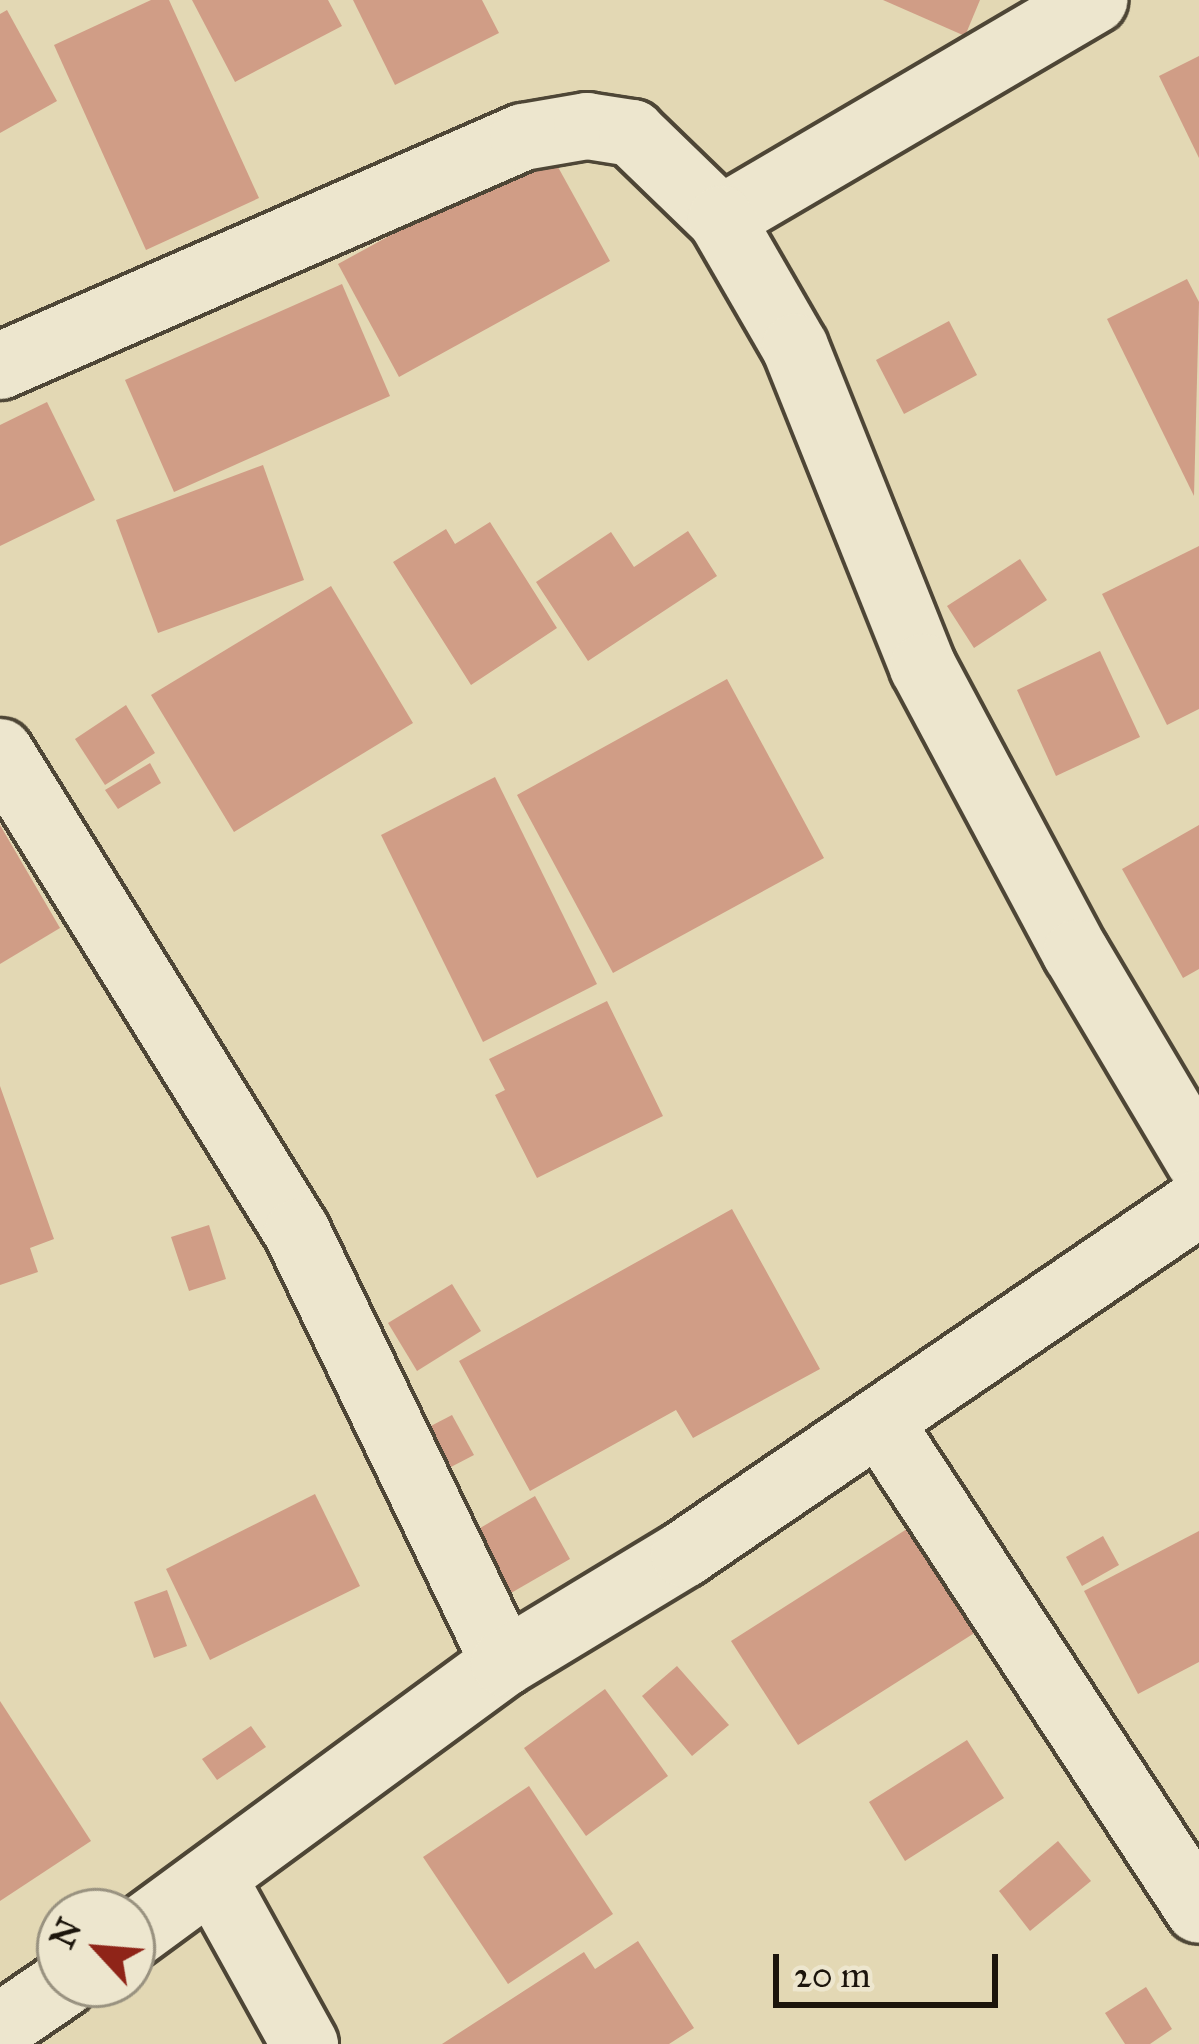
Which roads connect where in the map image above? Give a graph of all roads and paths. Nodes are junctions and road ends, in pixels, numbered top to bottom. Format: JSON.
{"nodes":[{"id":1,"x":1094,"y":0,"type":"edge"},
{"id":2,"x":722,"y":219,"type":"junction"},
{"id":3,"x":0,"y":365,"type":"edge"},
{"id":4,"x":0,"y":752,"type":"edge"},
{"id":5,"x":1199,"y":1160,"type":"edge"},
{"id":6,"x":1199,"y":1202,"type":"edge"},
{"id":7,"x":879,"y":1421,"type":"junction"},
{"id":8,"x":504,"y":1663,"type":"junction"},
{"id":9,"x":214,"y":1880,"type":"junction"},
{"id":10,"x":1199,"y":1910,"type":"edge"},
{"id":11,"x":156,"y":1920,"type":"edge"},
{"id":12,"x":36,"y":2002,"type":"edge"},
{"id":13,"x":0,"y":2027,"type":"edge"},
{"id":14,"x":305,"y":2044,"type":"edge"}],
"edges":[{"from":1,"to":2,"type":"street"},
{"from":2,"to":3,"type":"street"},
{"from":2,"to":5,"type":"street"},
{"from":4,"to":8,"type":"street"},
{"from":6,"to":7,"type":"street"},
{"from":7,"to":8,"type":"street"},
{"from":7,"to":10,"type":"street"},
{"from":8,"to":9,"type":"street"},
{"from":9,"to":11,"type":"street"},
{"from":9,"to":14,"type":"street"},
{"from":12,"to":13,"type":"street"}]}
